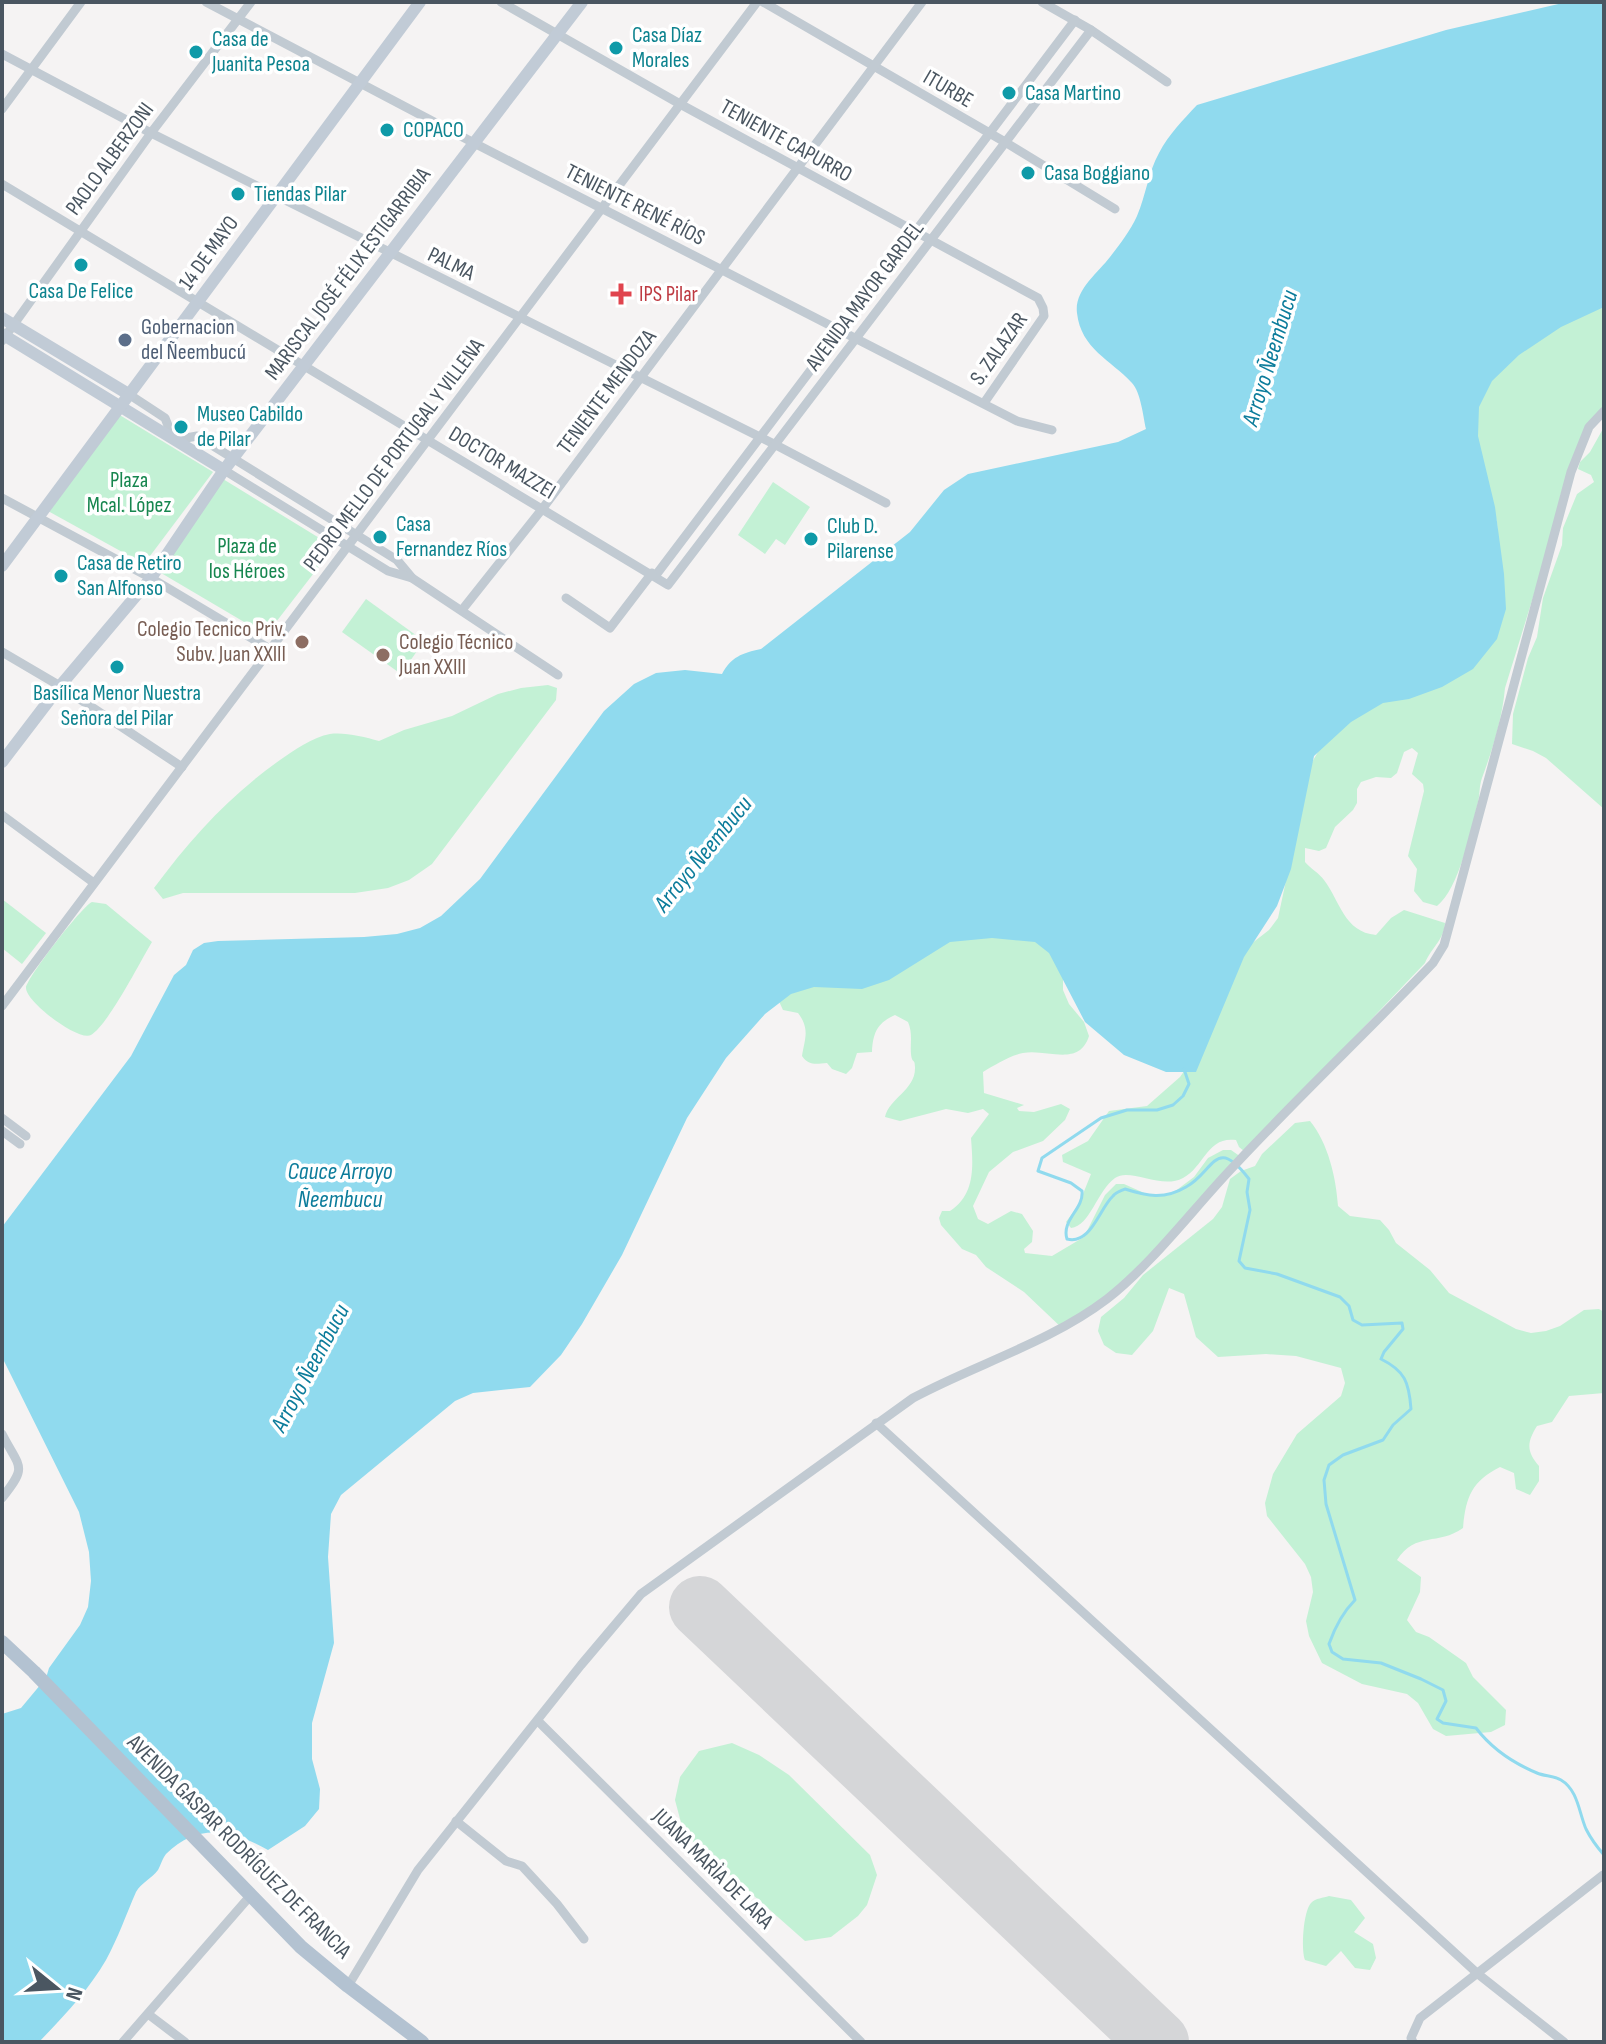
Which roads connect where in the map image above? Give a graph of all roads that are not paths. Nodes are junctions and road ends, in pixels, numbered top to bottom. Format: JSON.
{"nodes":[{"id":1,"x":81,"y":2,"type":"edge"},
{"id":2,"x":206,"y":2,"type":"edge"},
{"id":3,"x":251,"y":2,"type":"edge"},
{"id":4,"x":420,"y":2,"type":"edge"},
{"id":5,"x":501,"y":2,"type":"edge"},
{"id":6,"x":582,"y":2,"type":"edge"},
{"id":7,"x":757,"y":2,"type":"edge"},
{"id":8,"x":763,"y":2,"type":"edge"},
{"id":9,"x":922,"y":2,"type":"edge"},
{"id":10,"x":1042,"y":2,"type":"edge"},
{"id":11,"x":239,"y":19,"type":"junction"},
{"id":12,"x":1075,"y":20,"type":"junction"},
{"id":13,"x":1091,"y":30,"type":"junction"},
{"id":14,"x":557,"y":34,"type":"junction"},
{"id":15,"x":2,"y":54,"type":"edge"},
{"id":16,"x":872,"y":67,"type":"junction"},
{"id":17,"x":31,"y":69,"type":"junction"},
{"id":18,"x":1167,"y":82,"type":"dead end"},
{"id":19,"x":361,"y":83,"type":"junction"},
{"id":20,"x":680,"y":104,"type":"junction"},
{"id":21,"x":2,"y":109,"type":"edge"},
{"id":22,"x":151,"y":133,"type":"junction"},
{"id":23,"x":989,"y":133,"type":"junction"},
{"id":24,"x":1005,"y":142,"type":"junction"},
{"id":25,"x":474,"y":143,"type":"junction"},
{"id":26,"x":798,"y":167,"type":"junction"},
{"id":27,"x":2,"y":184,"type":"edge"},
{"id":28,"x":276,"y":196,"type":"junction"},
{"id":29,"x":602,"y":208,"type":"junction"},
{"id":30,"x":1115,"y":209,"type":"dead end"},
{"id":31,"x":80,"y":230,"type":"junction"},
{"id":32,"x":914,"y":233,"type":"junction"},
{"id":33,"x":929,"y":240,"type":"junction"},
{"id":34,"x":389,"y":253,"type":"junction"},
{"id":35,"x":721,"y":269,"type":"junction"},
{"id":36,"x":198,"y":302,"type":"junction"},
{"id":37,"x":1044,"y":316,"type":"joint"},
{"id":38,"x":2,"y":318,"type":"edge"},
{"id":39,"x":521,"y":318,"type":"junction"},
{"id":40,"x":14,"y":325,"type":"junction"},
{"id":41,"x":840,"y":331,"type":"junction"},
{"id":42,"x":3,"y":337,"type":"edge"},
{"id":43,"x":855,"y":338,"type":"junction"},
{"id":44,"x":305,"y":364,"type":"junction"},
{"id":45,"x":639,"y":377,"type":"junction"},
{"id":46,"x":130,"y":395,"type":"junction"},
{"id":47,"x":984,"y":403,"type":"junction"},
{"id":48,"x":121,"y":407,"type":"junction"},
{"id":49,"x":1604,"y":411,"type":"edge"},
{"id":50,"x":1052,"y":430,"type":"dead end"},
{"id":51,"x":760,"y":437,"type":"junction"},
{"id":52,"x":427,"y":440,"type":"junction"},
{"id":53,"x":774,"y":444,"type":"junction"},
{"id":54,"x":233,"y":457,"type":"junction"},
{"id":55,"x":224,"y":470,"type":"junction"},
{"id":56,"x":2,"y":498,"type":"edge"},
{"id":57,"x":886,"y":503,"type":"dead end"},
{"id":58,"x":543,"y":508,"type":"junction"},
{"id":59,"x":38,"y":519,"type":"junction"},
{"id":60,"x":356,"y":535,"type":"junction"},
{"id":61,"x":347,"y":546,"type":"junction"},
{"id":62,"x":2,"y":566,"type":"edge"},
{"id":63,"x":654,"y":574,"type":"junction"},
{"id":64,"x":151,"y":578,"type":"junction"},
{"id":65,"x":412,"y":578,"type":"junction"},
{"id":66,"x":668,"y":585,"type":"joint"},
{"id":67,"x":566,"y":598,"type":"dead end"},
{"id":68,"x":462,"y":610,"type":"junction"},
{"id":69,"x":270,"y":649,"type":"junction"},
{"id":70,"x":2,"y":652,"type":"edge"},
{"id":71,"x":558,"y":675,"type":"dead end"},
{"id":72,"x":60,"y":686,"type":"junction"},
{"id":73,"x":2,"y":762,"type":"edge"},
{"id":74,"x":182,"y":767,"type":"junction"},
{"id":75,"x":2,"y":815,"type":"edge"},
{"id":76,"x":94,"y":883,"type":"junction"},
{"id":77,"x":2,"y":1006,"type":"edge"},
{"id":78,"x":2,"y":1118,"type":"edge"},
{"id":79,"x":2,"y":1131,"type":"edge"},
{"id":80,"x":876,"y":1423,"type":"junction"},
{"id":81,"x":2,"y":1434,"type":"edge"},
{"id":82,"x":2,"y":1498,"type":"edge"},
{"id":83,"x":2,"y":1642,"type":"edge"},
{"id":84,"x":538,"y":1721,"type":"junction"},
{"id":85,"x":456,"y":1821,"type":"junction"},
{"id":86,"x":1603,"y":1875,"type":"edge"},
{"id":87,"x":251,"y":1895,"type":"junction"},
{"id":88,"x":584,"y":1939,"type":"dead end"},
{"id":89,"x":1478,"y":1974,"type":"junction"},
{"id":90,"x":348,"y":1986,"type":"junction"},
{"id":91,"x":148,"y":2014,"type":"junction"},
{"id":92,"x":123,"y":2042,"type":"edge"},
{"id":93,"x":185,"y":2042,"type":"edge"},
{"id":94,"x":422,"y":2042,"type":"edge"},
{"id":95,"x":861,"y":2042,"type":"edge"},
{"id":96,"x":1413,"y":2042,"type":"edge"},
{"id":97,"x":1564,"y":2042,"type":"edge"}],
"edges":[{"from":1,"to":17,"type":"street"},
{"from":2,"to":11,"type":"street","name":"TENIENTE RENÉ RÍOS"},
{"from":3,"to":11,"type":"street","name":"PAOLO ALBERZONI"},
{"from":4,"to":19,"type":"main road","name":"14 DE MAYO"},
{"from":5,"to":14,"type":"street","name":"TENIENTE CAPURRO"},
{"from":6,"to":14,"type":"main road","name":"MARISCAL JOSÉ FÉLIX ESTIGARRIBIA"},
{"from":7,"to":20,"type":"street","name":"PEDRO MELLO DE PORTUGAL Y VILLENA"},
{"from":8,"to":16,"type":"street","name":"ITURBE"},
{"from":9,"to":16,"type":"street","name":"TENIENTE MENDOZA"},
{"from":10,"to":12,"type":"street"},
{"from":11,"to":19,"type":"street","name":"TENIENTE RENÉ RÍOS"},
{"from":11,"to":22,"type":"street","name":"PAOLO ALBERZONI"},
{"from":12,"to":13,"type":"street"},
{"from":12,"to":23,"type":"street","name":"AVENIDA MAYOR GARDEL"},
{"from":13,"to":18,"type":"street"},
{"from":13,"to":24,"type":"street","name":"AVENIDA MAYOR GARDEL"},
{"from":14,"to":20,"type":"street","name":"TENIENTE CAPURRO"},
{"from":14,"to":25,"type":"main road","name":"MARISCAL JOSÉ FÉLIX ESTIGARRIBIA"},
{"from":15,"to":17,"type":"street","name":"PALMA"},
{"from":16,"to":23,"type":"street","name":"ITURBE"},
{"from":16,"to":26,"type":"street","name":"TENIENTE MENDOZA"},
{"from":17,"to":21,"type":"street"},
{"from":17,"to":22,"type":"street","name":"PALMA"},
{"from":19,"to":25,"type":"street","name":"TENIENTE RENÉ RÍOS"},
{"from":19,"to":28,"type":"main road","name":"14 DE MAYO"},
{"from":20,"to":26,"type":"street","name":"TENIENTE CAPURRO"},
{"from":20,"to":29,"type":"street","name":"PEDRO MELLO DE PORTUGAL Y VILLENA"},
{"from":22,"to":28,"type":"street","name":"PALMA"},
{"from":22,"to":31,"type":"street","name":"PAOLO ALBERZONI"},
{"from":23,"to":24,"type":"street","name":"ITURBE"},
{"from":23,"to":32,"type":"street","name":"AVENIDA MAYOR GARDEL"},
{"from":24,"to":30,"type":"street","name":"ITURBE"},
{"from":24,"to":33,"type":"street","name":"AVENIDA MAYOR GARDEL"},
{"from":25,"to":29,"type":"street","name":"TENIENTE RENÉ RÍOS"},
{"from":25,"to":34,"type":"main road","name":"MARISCAL JOSÉ FÉLIX ESTIGARRIBIA"},
{"from":26,"to":32,"type":"street","name":"TENIENTE CAPURRO"},
{"from":26,"to":35,"type":"street","name":"TENIENTE MENDOZA"},
{"from":27,"to":31,"type":"street","name":"DOCTOR MAZZEI"},
{"from":28,"to":34,"type":"street","name":"PALMA"},
{"from":28,"to":36,"type":"main road","name":"14 DE MAYO"},
{"from":29,"to":35,"type":"street","name":"TENIENTE RENÉ RÍOS"},
{"from":29,"to":39,"type":"street","name":"PEDRO MELLO DE PORTUGAL Y VILLENA"},
{"from":31,"to":36,"type":"street","name":"DOCTOR MAZZEI"},
{"from":31,"to":40,"type":"street","name":"PAOLO ALBERZONI"},
{"from":32,"to":33,"type":"street","name":"TENIENTE CAPURRO"},
{"from":32,"to":41,"type":"street","name":"AVENIDA MAYOR GARDEL"},
{"from":33,"to":37,"type":"street","name":"TENIENTE CAPURRO"},
{"from":33,"to":43,"type":"street","name":"AVENIDA MAYOR GARDEL"},
{"from":34,"to":39,"type":"street","name":"PALMA"},
{"from":34,"to":44,"type":"main road","name":"MARISCAL JOSÉ FÉLIX ESTIGARRIBIA"},
{"from":35,"to":41,"type":"street","name":"TENIENTE RENÉ RÍOS"},
{"from":35,"to":45,"type":"street","name":"TENIENTE MENDOZA"},
{"from":36,"to":44,"type":"street","name":"DOCTOR MAZZEI"},
{"from":36,"to":46,"type":"main road","name":"14 DE MAYO"},
{"from":37,"to":47,"type":"street","name":"S. ZALAZAR"},
{"from":38,"to":40,"type":"main road"},
{"from":39,"to":45,"type":"street","name":"PALMA"},
{"from":39,"to":52,"type":"street","name":"PEDRO MELLO DE PORTUGAL Y VILLENA"},
{"from":40,"to":42,"type":"street","name":"PAOLO ALBERZONI"},
{"from":40,"to":46,"type":"main road"},
{"from":41,"to":43,"type":"street","name":"TENIENTE RENÉ RÍOS"},
{"from":41,"to":51,"type":"street","name":"AVENIDA MAYOR GARDEL"},
{"from":42,"to":48,"type":"main road"},
{"from":43,"to":47,"type":"street","name":"TENIENTE RENÉ RÍOS"},
{"from":43,"to":53,"type":"street","name":"AVENIDA MAYOR GARDEL"},
{"from":44,"to":52,"type":"street","name":"DOCTOR MAZZEI"},
{"from":44,"to":54,"type":"main road","name":"MARISCAL JOSÉ FÉLIX ESTIGARRIBIA"},
{"from":45,"to":51,"type":"street","name":"PALMA"},
{"from":45,"to":58,"type":"street","name":"TENIENTE MENDOZA"},
{"from":46,"to":48,"type":"main road","name":"14 DE MAYO"},
{"from":46,"to":54,"type":"street"},
{"from":47,"to":50,"type":"street","name":"TENIENTE RENÉ RÍOS"},
{"from":48,"to":55,"type":"main road"},
{"from":48,"to":59,"type":"main road","name":"14 DE MAYO"},
{"from":49,"to":80,"type":"street"},
{"from":51,"to":53,"type":"street","name":"PALMA"},
{"from":51,"to":63,"type":"street","name":"AVENIDA MAYOR GARDEL"},
{"from":52,"to":58,"type":"street","name":"DOCTOR MAZZEI"},
{"from":52,"to":60,"type":"street","name":"PEDRO MELLO DE PORTUGAL Y VILLENA"},
{"from":53,"to":57,"type":"street","name":"PALMA"},
{"from":53,"to":66,"type":"street","name":"AVENIDA MAYOR GARDEL"},
{"from":54,"to":55,"type":"main road","name":"MARISCAL JOSÉ FÉLIX ESTIGARRIBIA"},
{"from":54,"to":60,"type":"street"},
{"from":55,"to":61,"type":"street"},
{"from":55,"to":64,"type":"main road","name":"MARISCAL JOSÉ FÉLIX ESTIGARRIBIA"},
{"from":56,"to":59,"type":"street"},
{"from":58,"to":63,"type":"street","name":"DOCTOR MAZZEI"},
{"from":58,"to":68,"type":"street","name":"TENIENTE MENDOZA"},
{"from":59,"to":62,"type":"main road","name":"14 DE MAYO"},
{"from":59,"to":64,"type":"street"},
{"from":60,"to":61,"type":"street","name":"PEDRO MELLO DE PORTUGAL Y VILLENA"},
{"from":60,"to":65,"type":"street"},
{"from":61,"to":65,"type":"street"},
{"from":61,"to":69,"type":"street","name":"PEDRO MELLO DE PORTUGAL Y VILLENA"},
{"from":63,"to":66,"type":"street","name":"DOCTOR MAZZEI"},
{"from":63,"to":67,"type":"street","name":"AVENIDA MAYOR GARDEL"},
{"from":64,"to":69,"type":"street"},
{"from":64,"to":72,"type":"main road","name":"MARISCAL JOSÉ FÉLIX ESTIGARRIBIA"},
{"from":65,"to":68,"type":"street"},
{"from":68,"to":71,"type":"street"},
{"from":69,"to":74,"type":"street","name":"PEDRO MELLO DE PORTUGAL Y VILLENA"},
{"from":70,"to":72,"type":"street"},
{"from":72,"to":73,"type":"main road","name":"MARISCAL JOSÉ FÉLIX ESTIGARRIBIA"},
{"from":72,"to":74,"type":"street"},
{"from":74,"to":76,"type":"street","name":"PEDRO MELLO DE PORTUGAL Y VILLENA"},
{"from":75,"to":76,"type":"street"},
{"from":76,"to":77,"type":"street","name":"PEDRO MELLO DE PORTUGAL Y VILLENA"},
{"from":78,"to":79,"type":"street"},
{"from":80,"to":84,"type":"street"},
{"from":80,"to":89,"type":"street"},
{"from":81,"to":82,"type":"street"},
{"from":83,"to":87,"type":"main road","name":"AVENIDA GASPAR RODRÍGUEZ DE FRANCIA"},
{"from":84,"to":85,"type":"street"},
{"from":84,"to":95,"type":"street","name":"JUANA MARÌA DE LARA"},
{"from":85,"to":88,"type":"street"},
{"from":85,"to":90,"type":"street"},
{"from":86,"to":89,"type":"street"},
{"from":87,"to":90,"type":"main road","name":"AVENIDA GASPAR RODRÍGUEZ DE FRANCIA"},
{"from":87,"to":91,"type":"street"},
{"from":89,"to":96,"type":"street"},
{"from":89,"to":97,"type":"street"},
{"from":90,"to":94,"type":"main road","name":"AVENIDA GASPAR RODRÍGUEZ DE FRANCIA"},
{"from":91,"to":92,"type":"street"},
{"from":91,"to":93,"type":"street"}]}
